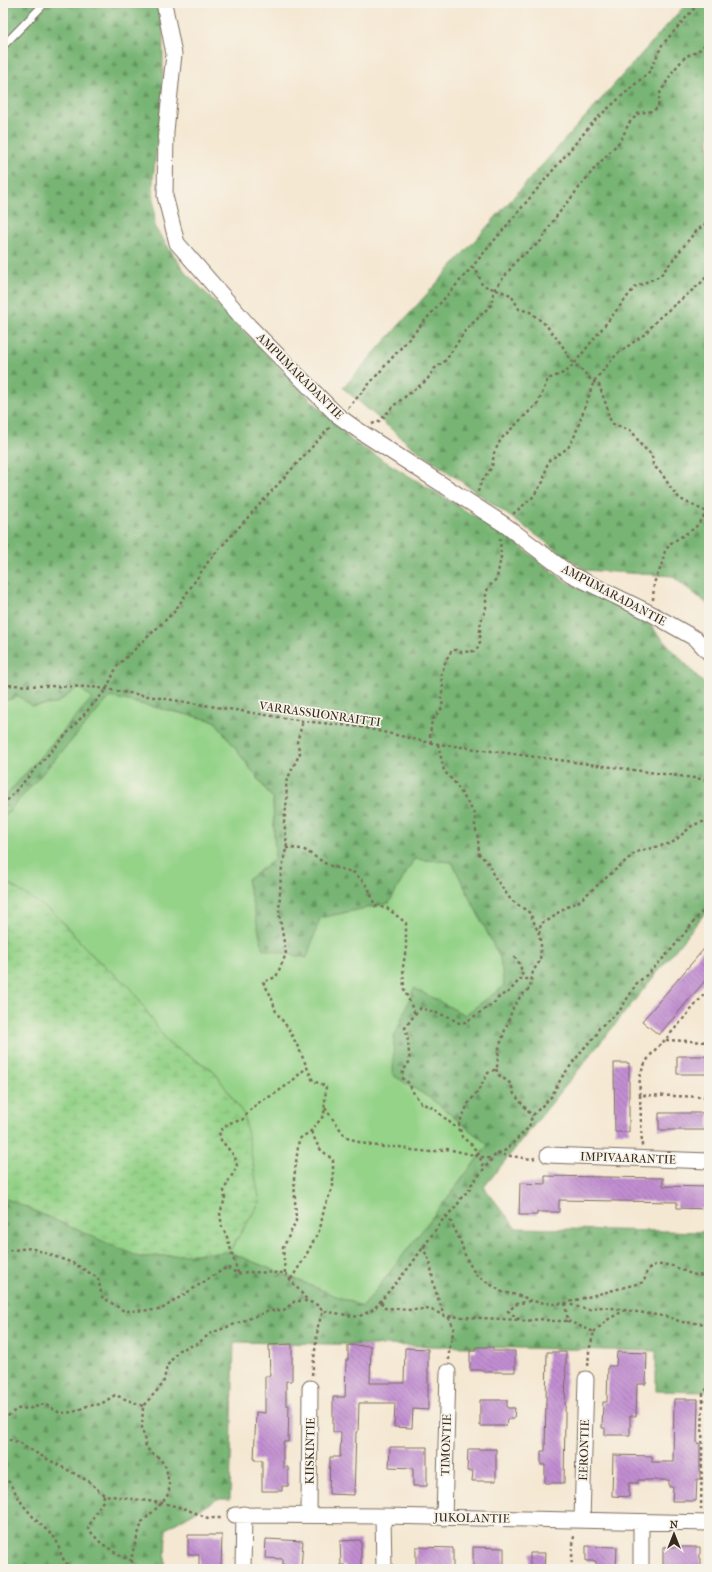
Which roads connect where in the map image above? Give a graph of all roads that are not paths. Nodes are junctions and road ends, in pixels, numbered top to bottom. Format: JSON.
{"nodes":[{"id":1,"x":45,"y":3,"type":"edge"},
{"id":2,"x":164,"y":3,"type":"edge"},
{"id":3,"x":3,"y":46,"type":"edge"},
{"id":4,"x":709,"y":653,"type":"edge"},
{"id":5,"x":548,"y":1155,"type":"road end"},
{"id":6,"x":709,"y":1161,"type":"edge"},
{"id":7,"x":448,"y":1372,"type":"road end"},
{"id":8,"x":586,"y":1379,"type":"road end"},
{"id":9,"x":310,"y":1388,"type":"road end"},
{"id":10,"x":309,"y":1515,"type":"junction"},
{"id":11,"x":383,"y":1516,"type":"junction"},
{"id":12,"x":444,"y":1518,"type":"junction"},
{"id":13,"x":641,"y":1522,"type":"junction"},
{"id":14,"x":705,"y":1523,"type":"edge"},
{"id":15,"x":578,"y":1525,"type":"junction"},
{"id":16,"x":243,"y":1569,"type":"edge"},
{"id":17,"x":384,"y":1569,"type":"edge"},
{"id":18,"x":641,"y":1569,"type":"edge"}],
"edges":[{"from":1,"to":3,"type":"lane"},
{"from":2,"to":4,"type":"street","name":"AMPUMARADANTIE"},
{"from":5,"to":6,"type":"street","name":"IMPIVAARANTIE"},
{"from":7,"to":12,"type":"street","name":"TIMONTIE"},
{"from":8,"to":15,"type":"street","name":"EERONTIE"},
{"from":9,"to":10,"type":"street","name":"KIISKINTIE"},
{"from":10,"to":11,"type":"street","name":"JUKOLANTIE"},
{"from":10,"to":16,"type":"street","name":"JUKOLANTIE"},
{"from":11,"to":12,"type":"street","name":"JUKOLANTIE"},
{"from":11,"to":17,"type":"street"},
{"from":12,"to":15,"type":"street","name":"JUKOLANTIE"},
{"from":13,"to":14,"type":"street","name":"JUKOLANTIE"},
{"from":13,"to":15,"type":"street","name":"JUKOLANTIE"},
{"from":13,"to":18,"type":"street"}]}
